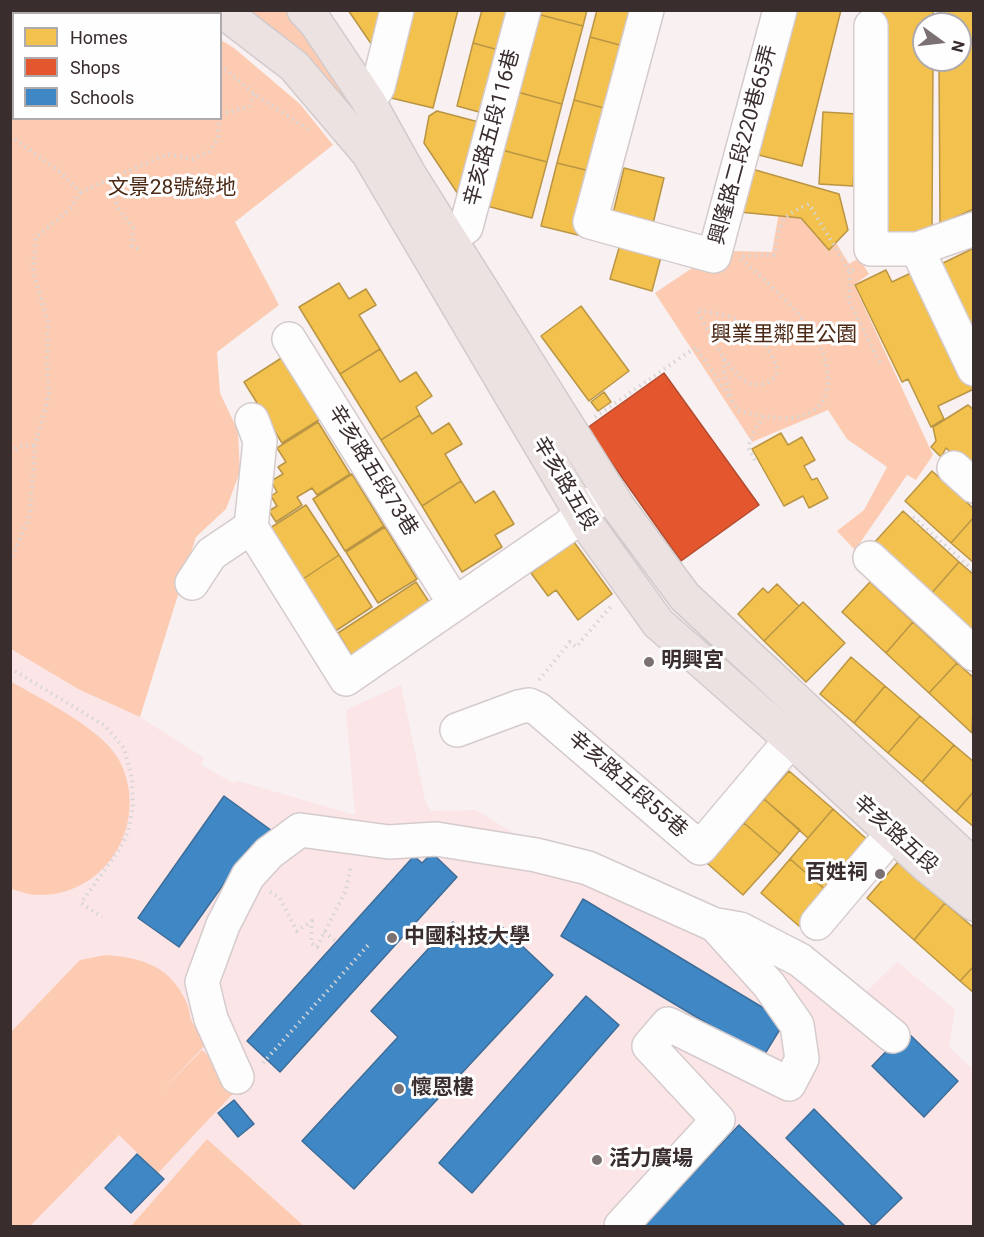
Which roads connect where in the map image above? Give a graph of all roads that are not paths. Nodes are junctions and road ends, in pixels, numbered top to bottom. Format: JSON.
{"nodes":[{"id":1,"x":221,"y":10,"type":"edge"},
{"id":2,"x":304,"y":10,"type":"edge"},
{"id":3,"x":398,"y":10,"type":"edge"},
{"id":4,"x":524,"y":10,"type":"edge"},
{"id":5,"x":647,"y":10,"type":"edge"},
{"id":6,"x":780,"y":10,"type":"edge"},
{"id":7,"x":872,"y":26,"type":"dead end"},
{"id":8,"x":369,"y":102,"type":"junction"},
{"id":9,"x":974,"y":228,"type":"edge"},
{"id":10,"x":451,"y":238,"type":"junction"},
{"id":11,"x":917,"y":249,"type":"junction"},
{"id":12,"x":289,"y":339,"type":"dead end"},
{"id":13,"x":974,"y":369,"type":"edge"},
{"id":14,"x":252,"y":420,"type":"dead end"},
{"id":15,"x":608,"y":491,"type":"junction"},
{"id":16,"x":582,"y":514,"type":"junction"},
{"id":17,"x":251,"y":526,"type":"junction"},
{"id":18,"x":870,"y":558,"type":"dead end"},
{"id":19,"x":192,"y":583,"type":"dead end"},
{"id":20,"x":455,"y":604,"type":"junction"},
{"id":21,"x":974,"y":654,"type":"edge"},
{"id":22,"x":457,"y":730,"type":"dead end"},
{"id":23,"x":791,"y":740,"type":"junction"},
{"id":24,"x":892,"y":834,"type":"junction"},
{"id":25,"x":974,"y":866,"type":"edge"},
{"id":26,"x":974,"y":904,"type":"edge"},
{"id":27,"x":817,"y":922,"type":"dead end"},
{"id":28,"x":715,"y":925,"type":"junction"},
{"id":29,"x":892,"y":1036,"type":"dead end"},
{"id":30,"x":248,"y":1073,"type":"road end"},
{"id":31,"x":621,"y":1227,"type":"edge"}],
"edges":[{"from":1,"to":16,"type":"main road","name":"辛亥路五段"},
{"from":2,"to":8,"type":"main road","name":"辛亥路五段"},
{"from":3,"to":8,"type":"street"},
{"from":4,"to":10,"type":"street","name":"辛亥路五段116巷"},
{"from":5,"to":6,"type":"street","name":"興隆路二段220巷65弄"},
{"from":7,"to":11,"type":"street"},
{"from":8,"to":10,"type":"main road","name":"辛亥路五段"},
{"from":9,"to":11,"type":"street"},
{"from":10,"to":15,"type":"main road","name":"辛亥路五段"},
{"from":11,"to":13,"type":"street"},
{"from":12,"to":20,"type":"street","name":"辛亥路五段73巷"},
{"from":14,"to":17,"type":"street"},
{"from":15,"to":16,"type":"street"},
{"from":15,"to":25,"type":"main road","name":"辛亥路五段"},
{"from":16,"to":20,"type":"street"},
{"from":16,"to":23,"type":"main road","name":"辛亥路五段"},
{"from":17,"to":19,"type":"street"},
{"from":17,"to":20,"type":"street"},
{"from":18,"to":21,"type":"street"},
{"from":22,"to":23,"type":"street","name":"辛亥路五段55巷"},
{"from":23,"to":24,"type":"main road","name":"辛亥路五段"},
{"from":24,"to":26,"type":"main road","name":"辛亥路五段"},
{"from":24,"to":27,"type":"street"},
{"from":28,"to":29,"type":"street"},
{"from":28,"to":30,"type":"street"},
{"from":28,"to":31,"type":"street"}]}
